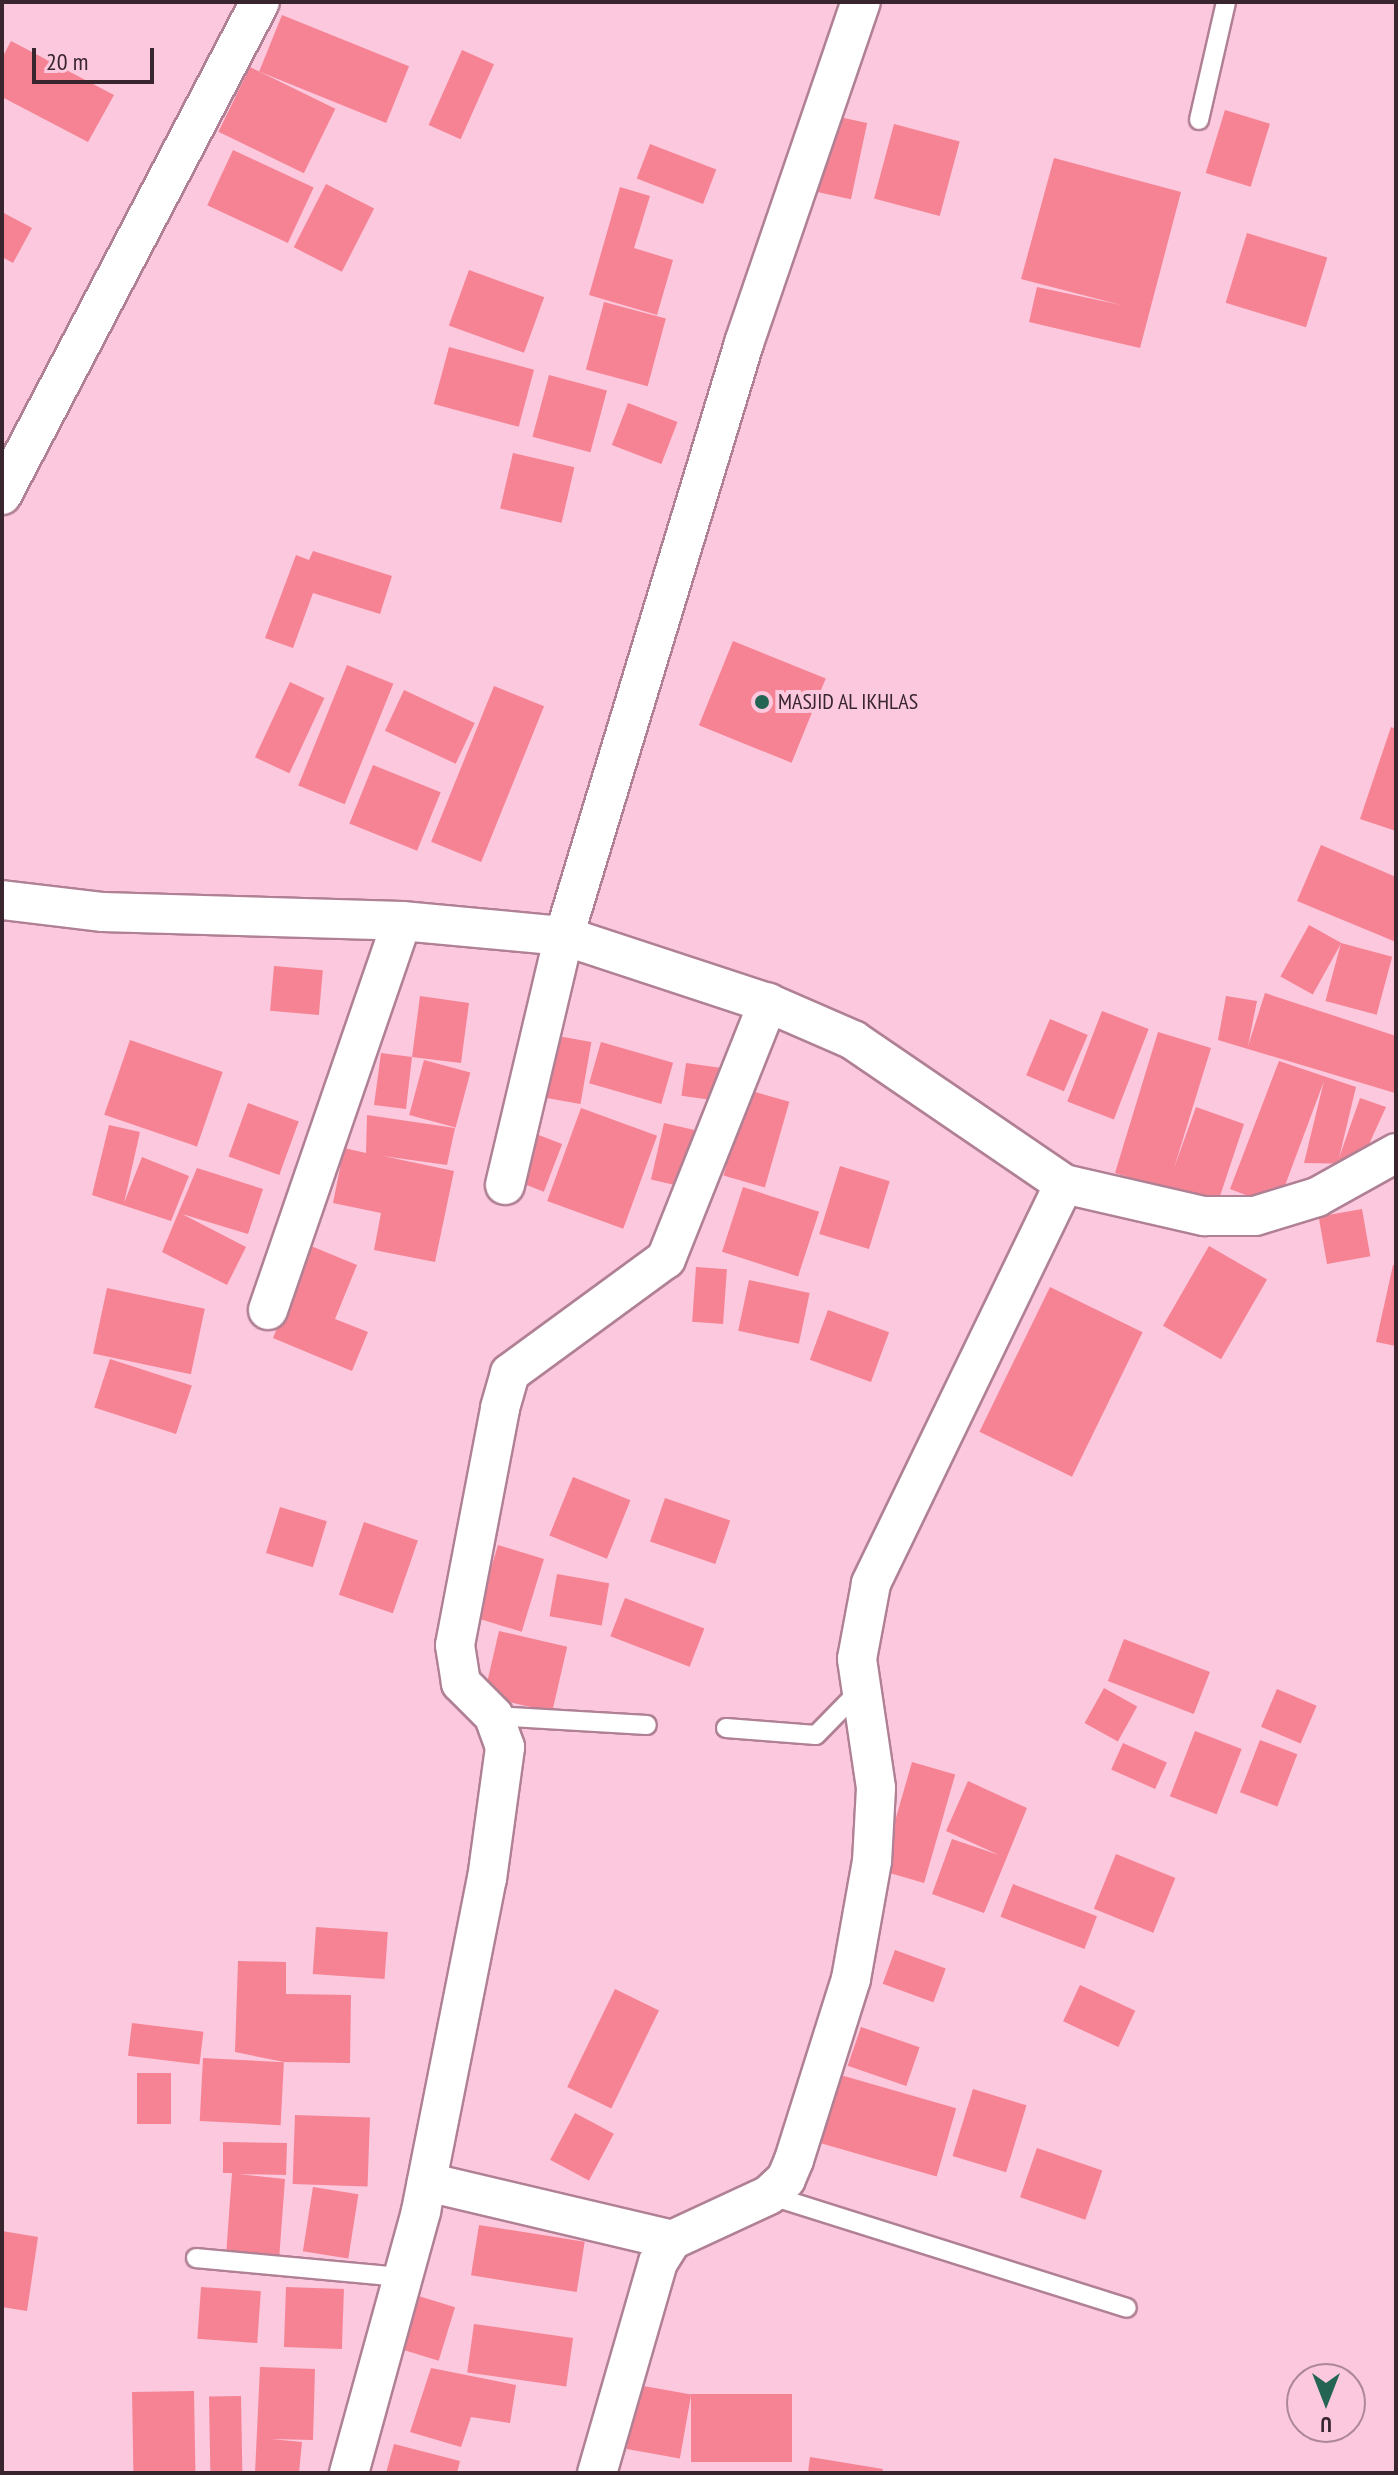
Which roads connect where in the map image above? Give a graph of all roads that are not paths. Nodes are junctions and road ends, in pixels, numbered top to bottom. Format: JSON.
{"nodes":[{"id":1,"x":260,"y":2,"type":"edge"},
{"id":2,"x":861,"y":2,"type":"edge"},
{"id":3,"x":1226,"y":2,"type":"edge"},
{"id":4,"x":1199,"y":120,"type":"dead end"},
{"id":5,"x":2,"y":495,"type":"edge"},
{"id":6,"x":2,"y":900,"type":"edge"},
{"id":7,"x":402,"y":921,"type":"junction"},
{"id":8,"x":564,"y":936,"type":"junction"},
{"id":9,"x":768,"y":1003,"type":"junction"},
{"id":10,"x":1396,"y":1153,"type":"edge"},
{"id":11,"x":1064,"y":1184,"type":"junction"},
{"id":12,"x":505,"y":1185,"type":"dead end"},
{"id":13,"x":268,"y":1310,"type":"dead end"},
{"id":14,"x":862,"y":1688,"type":"junction"},
{"id":15,"x":494,"y":1716,"type":"junction"},
{"id":16,"x":647,"y":1725,"type":"dead end"},
{"id":17,"x":726,"y":1728,"type":"dead end"},
{"id":18,"x":427,"y":2182,"type":"junction"},
{"id":19,"x":769,"y":2195,"type":"junction"},
{"id":20,"x":672,"y":2240,"type":"junction"},
{"id":21,"x":196,"y":2258,"type":"dead end"},
{"id":22,"x":402,"y":2277,"type":"junction"},
{"id":23,"x":1127,"y":2308,"type":"dead end"},
{"id":24,"x":349,"y":2473,"type":"edge"},
{"id":25,"x":597,"y":2473,"type":"edge"}],
"edges":[{"from":1,"to":5,"type":"street"},
{"from":2,"to":8,"type":"street"},
{"from":3,"to":4,"type":"lane"},
{"from":6,"to":7,"type":"street"},
{"from":7,"to":8,"type":"street"},
{"from":7,"to":13,"type":"street"},
{"from":8,"to":9,"type":"street"},
{"from":8,"to":12,"type":"street"},
{"from":9,"to":11,"type":"street"},
{"from":9,"to":15,"type":"street"},
{"from":10,"to":11,"type":"street"},
{"from":11,"to":14,"type":"street"},
{"from":14,"to":17,"type":"lane"},
{"from":14,"to":19,"type":"street"},
{"from":15,"to":16,"type":"lane"},
{"from":15,"to":18,"type":"street"},
{"from":18,"to":20,"type":"street"},
{"from":18,"to":22,"type":"street"},
{"from":19,"to":20,"type":"street"},
{"from":19,"to":23,"type":"lane"},
{"from":20,"to":25,"type":"street"},
{"from":21,"to":22,"type":"lane"},
{"from":22,"to":24,"type":"street"}]}
